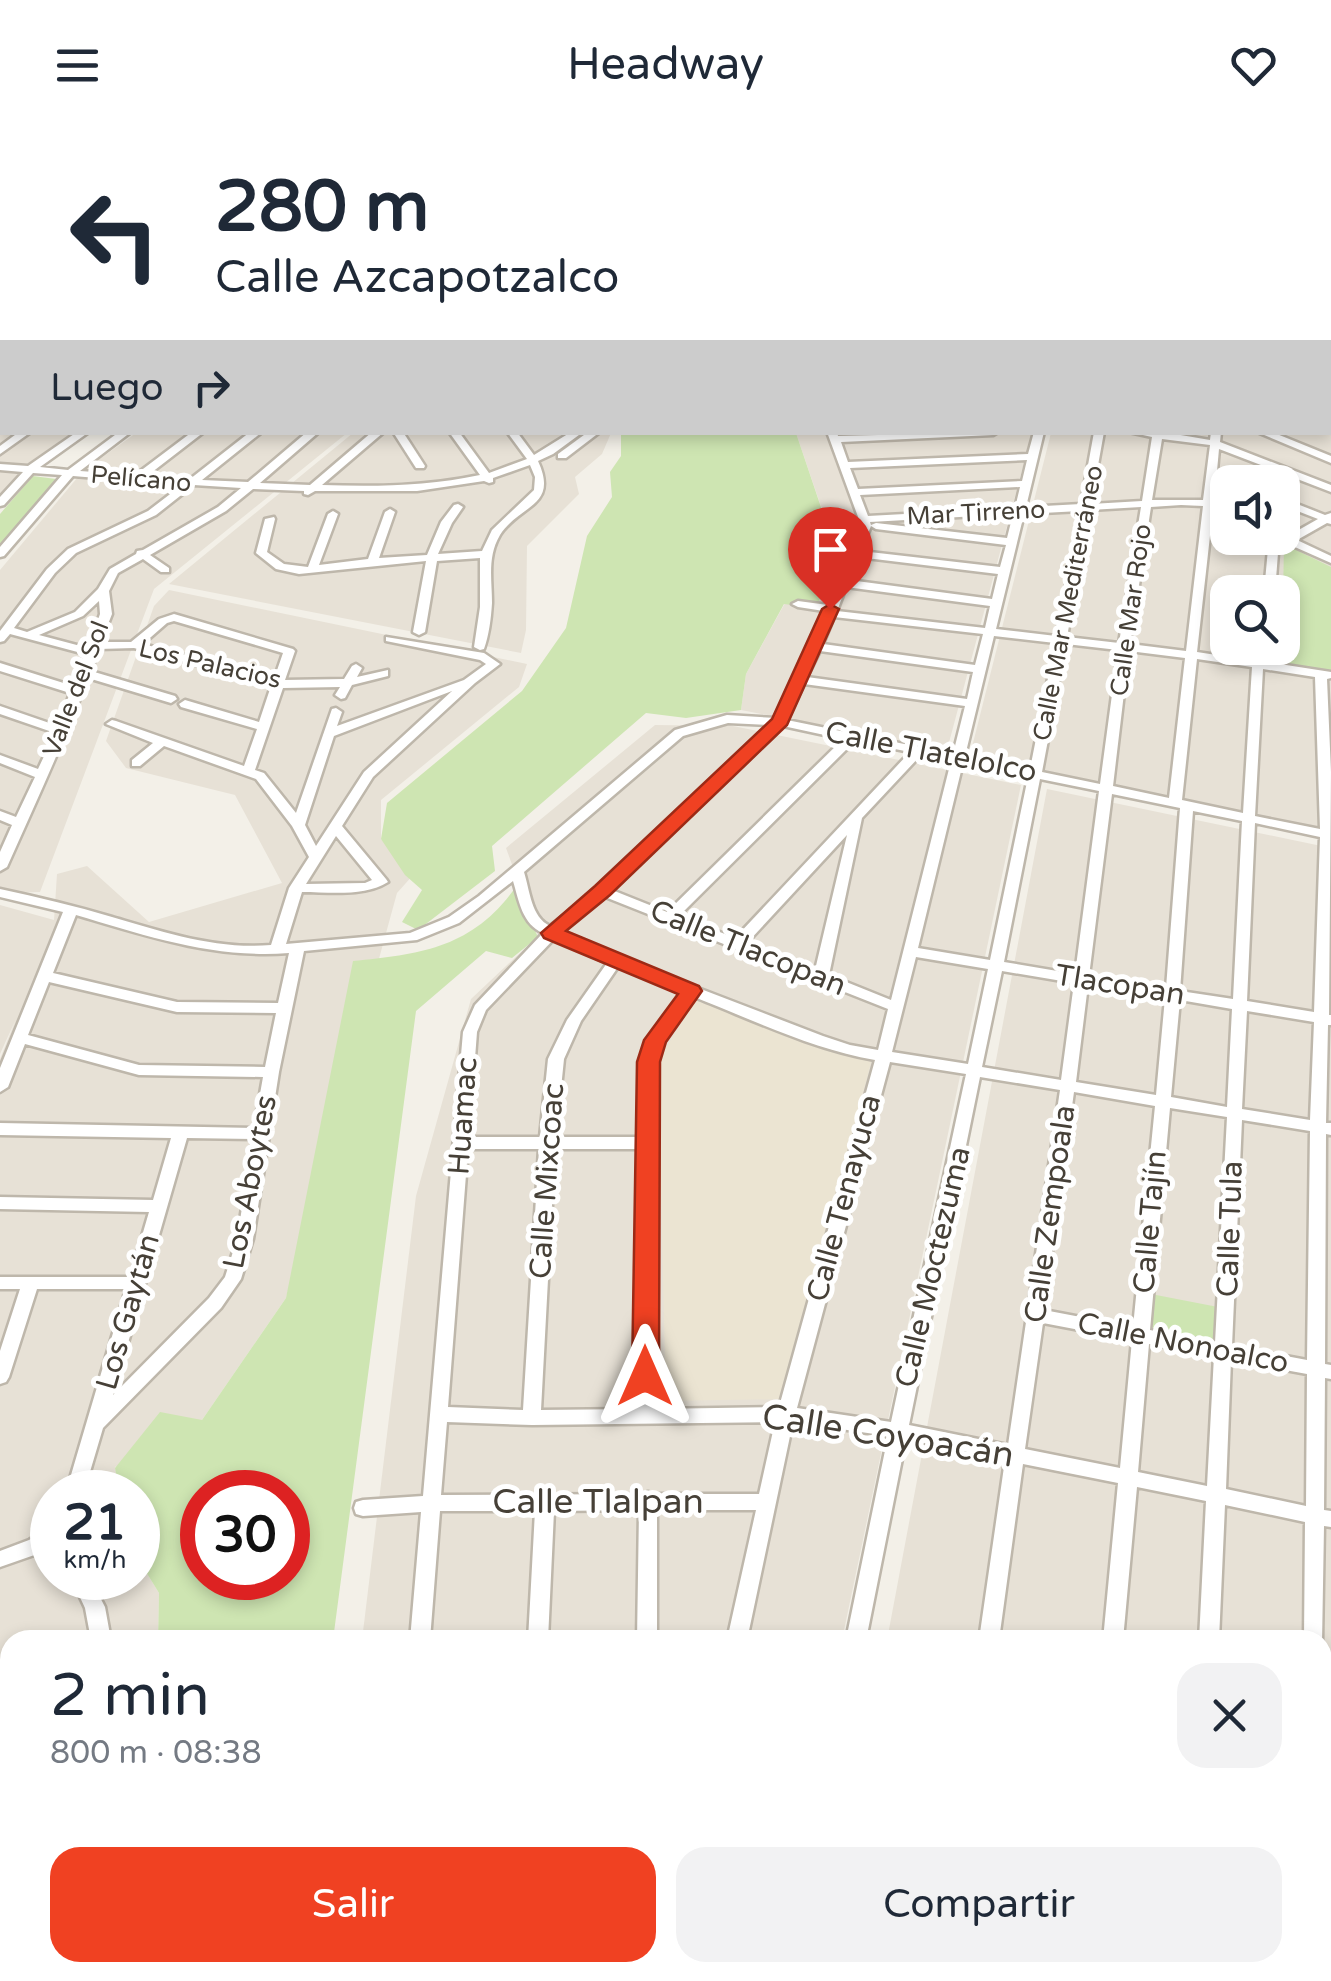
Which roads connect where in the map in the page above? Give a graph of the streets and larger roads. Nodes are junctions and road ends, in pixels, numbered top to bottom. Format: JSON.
{"nodes":[{"id":1,"x":413,"y":130,"type":"edge"},
{"id":2,"x":456,"y":130,"type":"edge"},
{"id":3,"x":22,"y":435,"type":"edge"},
{"id":4,"x":80,"y":435,"type":"edge"},
{"id":5,"x":122,"y":435,"type":"edge"},
{"id":6,"x":195,"y":435,"type":"edge"},
{"id":7,"x":253,"y":435,"type":"edge"},
{"id":8,"x":310,"y":435,"type":"edge"},
{"id":9,"x":374,"y":435,"type":"edge"},
{"id":10,"x":400,"y":435,"type":"edge"},
{"id":11,"x":456,"y":435,"type":"edge"},
{"id":12,"x":514,"y":435,"type":"edge"},
{"id":13,"x":574,"y":435,"type":"edge"},
{"id":14,"x":591,"y":435,"type":"edge"},
{"id":15,"x":874,"y":435,"type":"edge"},
{"id":16,"x":1038,"y":435,"type":"edge"},
{"id":17,"x":1098,"y":435,"type":"edge"},
{"id":18,"x":1157,"y":435,"type":"edge"},
{"id":19,"x":1172,"y":435,"type":"edge"},
{"id":20,"x":1274,"y":435,"type":"edge"},
{"id":21,"x":834,"y":436,"type":"edge"},
{"id":22,"x":1215,"y":438,"type":"edge"},
{"id":23,"x":0,"y":450,"type":"edge"},
{"id":24,"x":554,"y":450,"type":"junction"},
{"id":25,"x":566,"y":454,"type":"junction"},
{"id":26,"x":1033,"y":457,"type":"junction"},
{"id":27,"x":1331,"y":460,"type":"edge"},
{"id":28,"x":537,"y":463,"type":"junction"},
{"id":29,"x":844,"y":465,"type":"junction"},
{"id":30,"x":1214,"y":465,"type":"edge"},
{"id":31,"x":420,"y":466,"type":"dead end"},
{"id":32,"x":0,"y":468,"type":"edge"},
{"id":33,"x":30,"y":470,"type":"junction"},
{"id":34,"x":70,"y":473,"type":"junction"},
{"id":35,"x":136,"y":479,"type":"junction"},
{"id":36,"x":489,"y":480,"type":"junction"},
{"id":37,"x":192,"y":484,"type":"junction"},
{"id":38,"x":1027,"y":484,"type":"junction"},
{"id":39,"x":248,"y":487,"type":"junction"},
{"id":40,"x":1331,"y":489,"type":"edge"},
{"id":41,"x":1210,"y":490,"type":"edge"},
{"id":42,"x":308,"y":491,"type":"junction"},
{"id":43,"x":856,"y":492,"type":"junction"},
{"id":44,"x":0,"y":503,"type":"edge"},
{"id":45,"x":1207,"y":503,"type":"junction"},
{"id":46,"x":1146,"y":504,"type":"junction"},
{"id":47,"x":1210,"y":504,"type":"edge"},
{"id":48,"x":1086,"y":506,"type":"junction"},
{"id":49,"x":458,"y":507,"type":"dead end"},
{"id":50,"x":1300,"y":508,"type":"edge"},
{"id":51,"x":390,"y":512,"type":"dead end"},
{"id":52,"x":1020,"y":512,"type":"junction"},
{"id":53,"x":333,"y":514,"type":"dead end"},
{"id":54,"x":1329,"y":519,"type":"edge"},
{"id":55,"x":270,"y":520,"type":"dead end"},
{"id":56,"x":865,"y":522,"type":"junction"},
{"id":57,"x":1300,"y":532,"type":"edge"},
{"id":58,"x":823,"y":536,"type":"dead end"},
{"id":59,"x":1011,"y":542,"type":"junction"},
{"id":60,"x":1300,"y":546,"type":"edge"},
{"id":61,"x":858,"y":547,"type":"junction"},
{"id":62,"x":141,"y":553,"type":"junction"},
{"id":63,"x":0,"y":554,"type":"edge"},
{"id":64,"x":486,"y":554,"type":"junction"},
{"id":65,"x":429,"y":558,"type":"junction"},
{"id":66,"x":1331,"y":560,"type":"edge"},
{"id":67,"x":372,"y":562,"type":"junction"},
{"id":68,"x":165,"y":570,"type":"dead end"},
{"id":69,"x":312,"y":570,"type":"junction"},
{"id":70,"x":1004,"y":571,"type":"junction"},
{"id":71,"x":843,"y":582,"type":"junction"},
{"id":72,"x":103,"y":591,"type":"junction"},
{"id":73,"x":995,"y":603,"type":"junction"},
{"id":74,"x":798,"y":604,"type":"dead end"},
{"id":75,"x":87,"y":608,"type":"junction"},
{"id":76,"x":107,"y":608,"type":"junction"},
{"id":77,"x":829,"y":611,"type":"junction"},
{"id":78,"x":420,"y":632,"type":"dead end"},
{"id":79,"x":987,"y":632,"type":"junction"},
{"id":80,"x":4,"y":634,"type":"edge"},
{"id":81,"x":31,"y":634,"type":"junction"},
{"id":82,"x":390,"y":639,"type":"dead end"},
{"id":83,"x":1059,"y":641,"type":"junction"},
{"id":84,"x":134,"y":645,"type":"junction"},
{"id":85,"x":480,"y":647,"type":"dead end"},
{"id":86,"x":816,"y":647,"type":"junction"},
{"id":87,"x":1124,"y":648,"type":"junction"},
{"id":88,"x":92,"y":649,"type":"junction"},
{"id":89,"x":1191,"y":656,"type":"junction"},
{"id":90,"x":1210,"y":659,"type":"edge"},
{"id":91,"x":1258,"y":665,"type":"joint"},
{"id":92,"x":0,"y":668,"type":"edge"},
{"id":93,"x":356,"y":668,"type":"dead end"},
{"id":94,"x":979,"y":670,"type":"junction"},
{"id":95,"x":82,"y":672,"type":"junction"},
{"id":96,"x":384,"y":673,"type":"dead end"},
{"id":97,"x":1326,"y":675,"type":"edge"},
{"id":98,"x":477,"y":677,"type":"junction"},
{"id":99,"x":800,"y":680,"type":"junction"},
{"id":100,"x":278,"y":684,"type":"junction"},
{"id":101,"x":344,"y":689,"type":"junction"},
{"id":102,"x":75,"y":691,"type":"junction"},
{"id":103,"x":171,"y":699,"type":"dead end"},
{"id":104,"x":971,"y":703,"type":"junction"},
{"id":105,"x":185,"y":704,"type":"dead end"},
{"id":106,"x":0,"y":710,"type":"edge"},
{"id":107,"x":336,"y":712,"type":"dead end"},
{"id":108,"x":780,"y":722,"type":"junction"},
{"id":109,"x":112,"y":724,"type":"dead end"},
{"id":110,"x":262,"y":727,"type":"junction"},
{"id":111,"x":62,"y":730,"type":"junction"},
{"id":112,"x":330,"y":733,"type":"junction"},
{"id":113,"x":853,"y":736,"type":"junction"},
{"id":114,"x":162,"y":742,"type":"junction"},
{"id":115,"x":919,"y":750,"type":"junction"},
{"id":116,"x":958,"y":757,"type":"junction"},
{"id":117,"x":0,"y":759,"type":"edge"},
{"id":118,"x":136,"y":763,"type":"dead end"},
{"id":119,"x":249,"y":770,"type":"junction"},
{"id":120,"x":1036,"y":772,"type":"junction"},
{"id":121,"x":42,"y":775,"type":"junction"},
{"id":122,"x":1107,"y":788,"type":"junction"},
{"id":123,"x":1181,"y":803,"type":"junction"},
{"id":124,"x":0,"y":815,"type":"edge"},
{"id":125,"x":858,"y":816,"type":"junction"},
{"id":126,"x":1250,"y":819,"type":"junction"},
{"id":127,"x":20,"y":824,"type":"junction"},
{"id":128,"x":298,"y":825,"type":"junction"},
{"id":129,"x":334,"y":825,"type":"junction"},
{"id":130,"x":1329,"y":835,"type":"edge"},
{"id":131,"x":315,"y":856,"type":"junction"},
{"id":132,"x":0,"y":866,"type":"edge"},
{"id":133,"x":517,"y":869,"type":"junction"},
{"id":134,"x":296,"y":888,"type":"junction"},
{"id":135,"x":603,"y":891,"type":"junction"},
{"id":136,"x":0,"y":894,"type":"edge"},
{"id":137,"x":71,"y":910,"type":"junction"},
{"id":138,"x":671,"y":916,"type":"junction"},
{"id":139,"x":551,"y":933,"type":"junction"},
{"id":140,"x":738,"y":944,"type":"junction"},
{"id":141,"x":298,"y":949,"type":"junction"},
{"id":142,"x":277,"y":950,"type":"junction"},
{"id":143,"x":908,"y":950,"type":"junction"},
{"id":144,"x":616,"y":961,"type":"junction"},
{"id":145,"x":996,"y":965,"type":"junction"},
{"id":146,"x":44,"y":976,"type":"junction"},
{"id":147,"x":821,"y":977,"type":"junction"},
{"id":148,"x":1082,"y":980,"type":"junction"},
{"id":149,"x":692,"y":991,"type":"junction"},
{"id":150,"x":1174,"y":994,"type":"junction"},
{"id":151,"x":1240,"y":1004,"type":"junction"},
{"id":152,"x":893,"y":1006,"type":"junction"},
{"id":153,"x":286,"y":1008,"type":"junction"},
{"id":154,"x":1325,"y":1019,"type":"edge"},
{"id":155,"x":20,"y":1038,"type":"junction"},
{"id":156,"x":884,"y":1055,"type":"junction"},
{"id":157,"x":977,"y":1070,"type":"junction"},
{"id":158,"x":271,"y":1072,"type":"junction"},
{"id":159,"x":1068,"y":1084,"type":"junction"},
{"id":160,"x":0,"y":1087,"type":"edge"},
{"id":161,"x":1161,"y":1099,"type":"junction"},
{"id":162,"x":1235,"y":1112,"type":"junction"},
{"id":163,"x":0,"y":1128,"type":"edge"},
{"id":164,"x":1324,"y":1128,"type":"edge"},
{"id":165,"x":181,"y":1132,"type":"junction"},
{"id":166,"x":262,"y":1134,"type":"junction"},
{"id":167,"x":462,"y":1143,"type":"junction"},
{"id":168,"x":646,"y":1143,"type":"junction"},
{"id":169,"x":547,"y":1145,"type":"junction"},
{"id":170,"x":0,"y":1203,"type":"edge"},
{"id":171,"x":159,"y":1206,"type":"junction"},
{"id":172,"x":31,"y":1282,"type":"junction"},
{"id":173,"x":0,"y":1283,"type":"edge"},
{"id":174,"x":136,"y":1283,"type":"junction"},
{"id":175,"x":1036,"y":1316,"type":"junction"},
{"id":176,"x":1141,"y":1334,"type":"junction"},
{"id":177,"x":1225,"y":1351,"type":"junction"},
{"id":178,"x":1323,"y":1370,"type":"edge"},
{"id":179,"x":0,"y":1376,"type":"edge"},
{"id":180,"x":438,"y":1414,"type":"junction"},
{"id":181,"x":786,"y":1414,"type":"junction"},
{"id":182,"x":645,"y":1415,"type":"junction"},
{"id":183,"x":532,"y":1418,"type":"junction"},
{"id":184,"x":96,"y":1423,"type":"junction"},
{"id":185,"x":897,"y":1430,"type":"junction"},
{"id":186,"x":1014,"y":1456,"type":"junction"},
{"id":187,"x":82,"y":1470,"type":"edge"},
{"id":188,"x":1128,"y":1478,"type":"junction"},
{"id":189,"x":1216,"y":1494,"type":"junction"},
{"id":190,"x":648,"y":1500,"type":"junction"},
{"id":191,"x":432,"y":1502,"type":"junction"},
{"id":192,"x":545,"y":1502,"type":"junction"},
{"id":193,"x":764,"y":1502,"type":"junction"},
{"id":194,"x":363,"y":1508,"type":"dead end"},
{"id":195,"x":1324,"y":1517,"type":"edge"},
{"id":196,"x":30,"y":1548,"type":"edge"},
{"id":197,"x":0,"y":1559,"type":"edge"},
{"id":198,"x":91,"y":1600,"type":"edge"},
{"id":199,"x":99,"y":1630,"type":"edge"},
{"id":200,"x":421,"y":1630,"type":"edge"},
{"id":201,"x":539,"y":1630,"type":"edge"},
{"id":202,"x":647,"y":1630,"type":"edge"},
{"id":203,"x":739,"y":1630,"type":"edge"},
{"id":204,"x":858,"y":1630,"type":"edge"},
{"id":205,"x":991,"y":1630,"type":"edge"},
{"id":206,"x":1114,"y":1630,"type":"edge"},
{"id":207,"x":1209,"y":1630,"type":"edge"},
{"id":208,"x":1315,"y":1630,"type":"edge"}],
"edges":[{"from":1,"to":2,"type":"street"},
{"from":3,"to":23,"type":"street"},
{"from":4,"to":33,"type":"street"},
{"from":5,"to":34,"type":"street"},
{"from":6,"to":35,"type":"street"},
{"from":7,"to":37,"type":"street"},
{"from":8,"to":39,"type":"street","name":"Valle del Sol"},
{"from":9,"to":42,"type":"street"},
{"from":10,"to":31,"type":"street"},
{"from":11,"to":36,"type":"street"},
{"from":12,"to":28,"type":"street"},
{"from":13,"to":24,"type":"street"},
{"from":14,"to":25,"type":"street"},
{"from":15,"to":21,"type":"street"},
{"from":16,"to":26,"type":"street","name":"Calle Tenayuca"},
{"from":17,"to":48,"type":"street","name":"Calle Mar Mediterráneo"},
{"from":18,"to":46,"type":"street","name":"Calle Mar Rojo"},
{"from":19,"to":22,"type":"street"},
{"from":20,"to":27,"type":"street"},
{"from":21,"to":29,"type":"street"},
{"from":22,"to":30,"type":"street","name":"Calle Tajín"},
{"from":22,"to":40,"type":"street"},
{"from":24,"to":25,"type":"street"},
{"from":24,"to":28,"type":"street"},
{"from":25,"to":28,"type":"street"},
{"from":26,"to":29,"type":"street"},
{"from":26,"to":38,"type":"street","name":"Calle Tenayuca"},
{"from":28,"to":36,"type":"street","name":"Pelícano"},
{"from":28,"to":64,"type":"street"},
{"from":29,"to":43,"type":"street"},
{"from":32,"to":33,"type":"street","name":"Pelícano"},
{"from":33,"to":34,"type":"street","name":"Pelícano"},
{"from":33,"to":44,"type":"street"},
{"from":34,"to":35,"type":"street","name":"Pelícano"},
{"from":34,"to":63,"type":"street"},
{"from":35,"to":37,"type":"street","name":"Pelícano"},
{"from":36,"to":42,"type":"street","name":"Pelícano"},
{"from":37,"to":39,"type":"street","name":"Pelícano"},
{"from":37,"to":80,"type":"street"},
{"from":38,"to":43,"type":"street"},
{"from":38,"to":52,"type":"street","name":"Calle Tenayuca"},
{"from":39,"to":42,"type":"street","name":"Pelícano"},
{"from":39,"to":62,"type":"street","name":"Valle del Sol"},
{"from":41,"to":45,"type":"street","name":"Calle Tajín"},
{"from":43,"to":56,"type":"street"},
{"from":45,"to":46,"type":"street","name":"Mar Tirreno"},
{"from":45,"to":47,"type":"street"},
{"from":45,"to":89,"type":"street","name":"Calle Tajín"},
{"from":46,"to":48,"type":"street","name":"Mar Tirreno"},
{"from":46,"to":87,"type":"street","name":"Calle Mar Rojo"},
{"from":48,"to":52,"type":"street","name":"Mar Tirreno"},
{"from":48,"to":83,"type":"street","name":"Calle Mar Mediterráneo"},
{"from":49,"to":65,"type":"street"},
{"from":50,"to":54,"type":"street"},
{"from":51,"to":67,"type":"street"},
{"from":52,"to":56,"type":"street","name":"Mar Tirreno"},
{"from":52,"to":59,"type":"street","name":"Calle Tenayuca"},
{"from":53,"to":69,"type":"street"},
{"from":54,"to":57,"type":"street"},
{"from":55,"to":69,"type":"street"},
{"from":56,"to":59,"type":"street"},
{"from":56,"to":61,"type":"street"},
{"from":58,"to":61,"type":"street"},
{"from":59,"to":70,"type":"street","name":"Calle Tenayuca"},
{"from":60,"to":66,"type":"street"},
{"from":61,"to":70,"type":"street"},
{"from":61,"to":71,"type":"street"},
{"from":62,"to":68,"type":"street"},
{"from":62,"to":72,"type":"street","name":"Valle del Sol"},
{"from":64,"to":65,"type":"street"},
{"from":64,"to":85,"type":"street"},
{"from":65,"to":67,"type":"street"},
{"from":65,"to":78,"type":"street"},
{"from":67,"to":69,"type":"street"},
{"from":70,"to":73,"type":"street","name":"Calle Tenayuca"},
{"from":71,"to":73,"type":"street"},
{"from":71,"to":77,"type":"street"},
{"from":72,"to":75,"type":"street"},
{"from":72,"to":76,"type":"street","name":"Valle del Sol"},
{"from":73,"to":79,"type":"street","name":"Calle Tenayuca"},
{"from":74,"to":77,"type":"street"},
{"from":75,"to":76,"type":"street"},
{"from":75,"to":81,"type":"street"},
{"from":76,"to":88,"type":"street","name":"Valle del Sol"},
{"from":77,"to":79,"type":"street"},
{"from":77,"to":86,"type":"street"},
{"from":79,"to":83,"type":"street"},
{"from":79,"to":94,"type":"street","name":"Calle Tenayuca"},
{"from":80,"to":81,"type":"street","name":"Los Palacios"},
{"from":81,"to":88,"type":"street","name":"Los Palacios"},
{"from":82,"to":98,"type":"street"},
{"from":83,"to":87,"type":"street"},
{"from":83,"to":120,"type":"street","name":"Calle Mar Mediterráneo"},
{"from":84,"to":88,"type":"street","name":"Los Palacios"},
{"from":84,"to":100,"type":"street","name":"Los Palacios"},
{"from":84,"to":100,"type":"street"},
{"from":86,"to":94,"type":"street"},
{"from":86,"to":99,"type":"street"},
{"from":87,"to":89,"type":"street"},
{"from":87,"to":122,"type":"street","name":"Calle Mar Rojo"},
{"from":88,"to":95,"type":"street","name":"Valle del Sol"},
{"from":89,"to":90,"type":"street"},
{"from":89,"to":123,"type":"street","name":"Calle Tajín"},
{"from":91,"to":97,"type":"street"},
{"from":91,"to":126,"type":"street","name":"Calle Tula"},
{"from":92,"to":102,"type":"street"},
{"from":93,"to":101,"type":"street"},
{"from":94,"to":104,"type":"street","name":"Calle Tenayuca"},
{"from":95,"to":102,"type":"street","name":"Valle del Sol"},
{"from":95,"to":103,"type":"street"},
{"from":96,"to":101,"type":"street","name":"Los Palacios"},
{"from":97,"to":130,"type":"street"},
{"from":98,"to":112,"type":"street"},
{"from":98,"to":129,"type":"street"},
{"from":99,"to":104,"type":"street"},
{"from":99,"to":108,"type":"street"},
{"from":100,"to":101,"type":"street","name":"Los Palacios"},
{"from":100,"to":110,"type":"street"},
{"from":102,"to":111,"type":"street","name":"Valle del Sol"},
{"from":104,"to":116,"type":"street","name":"Calle Tenayuca"},
{"from":105,"to":110,"type":"street"},
{"from":106,"to":111,"type":"street"},
{"from":107,"to":112,"type":"street"},
{"from":108,"to":113,"type":"street","name":"Calle Tlatelolco"},
{"from":108,"to":133,"type":"street","name":"Calle Tlatelolco"},
{"from":108,"to":135,"type":"street","name":"Huamac"},
{"from":109,"to":114,"type":"street"},
{"from":110,"to":119,"type":"street"},
{"from":111,"to":121,"type":"street","name":"Valle del Sol"},
{"from":112,"to":128,"type":"street"},
{"from":113,"to":115,"type":"street","name":"Calle Tlatelolco"},
{"from":113,"to":138,"type":"street"},
{"from":114,"to":118,"type":"street"},
{"from":114,"to":119,"type":"street"},
{"from":115,"to":116,"type":"street","name":"Calle Tlatelolco"},
{"from":115,"to":125,"type":"street"},
{"from":116,"to":120,"type":"street","name":"Calle Tlatelolco"},
{"from":116,"to":143,"type":"street","name":"Calle Tenayuca"},
{"from":117,"to":121,"type":"street"},
{"from":119,"to":128,"type":"street"},
{"from":120,"to":122,"type":"street","name":"Calle Tlatelolco"},
{"from":120,"to":145,"type":"street","name":"Calle Mar Mediterráneo"},
{"from":121,"to":127,"type":"street","name":"Valle del Sol"},
{"from":122,"to":123,"type":"street","name":"Calle Tlatelolco"},
{"from":122,"to":148,"type":"street","name":"Calle Zempoala"},
{"from":123,"to":126,"type":"street","name":"Calle Tlatelolco"},
{"from":123,"to":150,"type":"street","name":"Calle Tajín"},
{"from":124,"to":127,"type":"street"},
{"from":125,"to":140,"type":"street"},
{"from":125,"to":147,"type":"street"},
{"from":126,"to":130,"type":"street","name":"Calle Tlatelolco"},
{"from":126,"to":151,"type":"street","name":"Calle Tula"},
{"from":127,"to":132,"type":"street","name":"Valle del Sol"},
{"from":128,"to":131,"type":"street"},
{"from":129,"to":131,"type":"street"},
{"from":129,"to":134,"type":"street"},
{"from":130,"to":154,"type":"street"},
{"from":131,"to":134,"type":"street"},
{"from":133,"to":139,"type":"street"},
{"from":133,"to":141,"type":"street","name":"Calle Tlatelolco"},
{"from":134,"to":142,"type":"street"},
{"from":135,"to":138,"type":"street","name":"Calle Tlacopan"},
{"from":135,"to":139,"type":"street","name":"Huamac"},
{"from":136,"to":137,"type":"street","name":"Calle Tlatelolco"},
{"from":137,"to":142,"type":"street","name":"Calle Tlatelolco"},
{"from":137,"to":146,"type":"street"},
{"from":138,"to":140,"type":"street","name":"Calle Tlacopan"},
{"from":139,"to":144,"type":"street"},
{"from":139,"to":167,"type":"street","name":"Huamac"},
{"from":140,"to":147,"type":"street","name":"Calle Tlacopan"},
{"from":141,"to":142,"type":"street","name":"Calle Tlatelolco"},
{"from":141,"to":153,"type":"street","name":"Los Aboytes"},
{"from":143,"to":145,"type":"street","name":"Tlacopan"},
{"from":143,"to":152,"type":"street","name":"Calle Tenayuca"},
{"from":144,"to":149,"type":"street"},
{"from":144,"to":169,"type":"street","name":"Calle Mixcoac"},
{"from":145,"to":148,"type":"street","name":"Tlacopan"},
{"from":145,"to":157,"type":"street","name":"Calle Moctezuma"},
{"from":146,"to":153,"type":"street"},
{"from":146,"to":155,"type":"street"},
{"from":147,"to":152,"type":"street","name":"Calle Tlacopan"},
{"from":148,"to":150,"type":"street","name":"Tlacopan"},
{"from":148,"to":159,"type":"street","name":"Calle Zempoala"},
{"from":149,"to":156,"type":"street"},
{"from":149,"to":168,"type":"street"},
{"from":150,"to":151,"type":"street","name":"Tlacopan"},
{"from":150,"to":161,"type":"street","name":"Calle Tajín"},
{"from":151,"to":154,"type":"street","name":"Tlacopan"},
{"from":151,"to":162,"type":"street","name":"Calle Tula"},
{"from":152,"to":156,"type":"street","name":"Calle Tenayuca"},
{"from":153,"to":158,"type":"street","name":"Los Aboytes"},
{"from":154,"to":164,"type":"street"},
{"from":155,"to":158,"type":"street"},
{"from":155,"to":160,"type":"street"},
{"from":156,"to":157,"type":"street"},
{"from":156,"to":181,"type":"street","name":"Calle Tenayuca"},
{"from":157,"to":159,"type":"street"},
{"from":157,"to":185,"type":"street","name":"Calle Moctezuma"},
{"from":158,"to":166,"type":"street","name":"Los Aboytes"},
{"from":159,"to":161,"type":"street"},
{"from":159,"to":175,"type":"street","name":"Calle Zempoala"},
{"from":161,"to":162,"type":"street"},
{"from":161,"to":176,"type":"street","name":"Calle Tajín"},
{"from":162,"to":164,"type":"street"},
{"from":162,"to":177,"type":"street","name":"Calle Tula"},
{"from":163,"to":165,"type":"street"},
{"from":164,"to":178,"type":"street"},
{"from":165,"to":166,"type":"street"},
{"from":165,"to":171,"type":"street","name":"Los Gaytán"},
{"from":166,"to":184,"type":"street","name":"Los Aboytes"},
{"from":167,"to":169,"type":"street"},
{"from":167,"to":180,"type":"street","name":"Huamac"},
{"from":168,"to":169,"type":"street"},
{"from":168,"to":182,"type":"street"},
{"from":169,"to":183,"type":"street","name":"Calle Mixcoac"},
{"from":170,"to":171,"type":"street"},
{"from":171,"to":174,"type":"street","name":"Los Gaytán"},
{"from":172,"to":173,"type":"street"},
{"from":172,"to":174,"type":"street"},
{"from":172,"to":179,"type":"street"},
{"from":174,"to":184,"type":"street","name":"Los Gaytán"},
{"from":175,"to":176,"type":"street","name":"Calle Nonoalco"},
{"from":175,"to":186,"type":"street","name":"Calle Zempoala"},
{"from":176,"to":177,"type":"street","name":"Calle Nonoalco"},
{"from":176,"to":188,"type":"street","name":"Calle Tajín"},
{"from":177,"to":178,"type":"street","name":"Calle Nonoalco"},
{"from":177,"to":189,"type":"street","name":"Calle Tula"},
{"from":178,"to":195,"type":"street"},
{"from":180,"to":183,"type":"street","name":"Calle Coyoacán"},
{"from":180,"to":191,"type":"street","name":"Huamac"},
{"from":181,"to":182,"type":"street","name":"Calle Coyoacán"},
{"from":181,"to":185,"type":"street","name":"Calle Coyoacán"},
{"from":181,"to":193,"type":"street","name":"Calle Tenayuca"},
{"from":182,"to":183,"type":"street","name":"Calle Coyoacán"},
{"from":184,"to":187,"type":"street","name":"Los Gaytán"},
{"from":185,"to":186,"type":"street","name":"Calle Coyoacán"},
{"from":185,"to":204,"type":"street","name":"Calle Moctezuma"},
{"from":186,"to":188,"type":"street","name":"Calle Coyoacán"},
{"from":186,"to":205,"type":"street","name":"Calle Zempoala"},
{"from":188,"to":189,"type":"street","name":"Calle Coyoacán"},
{"from":188,"to":206,"type":"street","name":"Calle Tajín"},
{"from":189,"to":195,"type":"street","name":"Calle Coyoacán"},
{"from":189,"to":207,"type":"street","name":"Calle Tula"},
{"from":190,"to":192,"type":"street","name":"Calle Tlalpan"},
{"from":190,"to":193,"type":"street","name":"Calle Tlalpan"},
{"from":190,"to":202,"type":"street"},
{"from":191,"to":192,"type":"street","name":"Calle Tlalpan"},
{"from":191,"to":194,"type":"street","name":"Calle Tlalpan"},
{"from":191,"to":200,"type":"street","name":"Huamac"},
{"from":192,"to":201,"type":"street"},
{"from":193,"to":203,"type":"street","name":"Calle Tenayuca"},
{"from":195,"to":208,"type":"street"},
{"from":196,"to":197,"type":"street"},
{"from":198,"to":199,"type":"street"}]}
